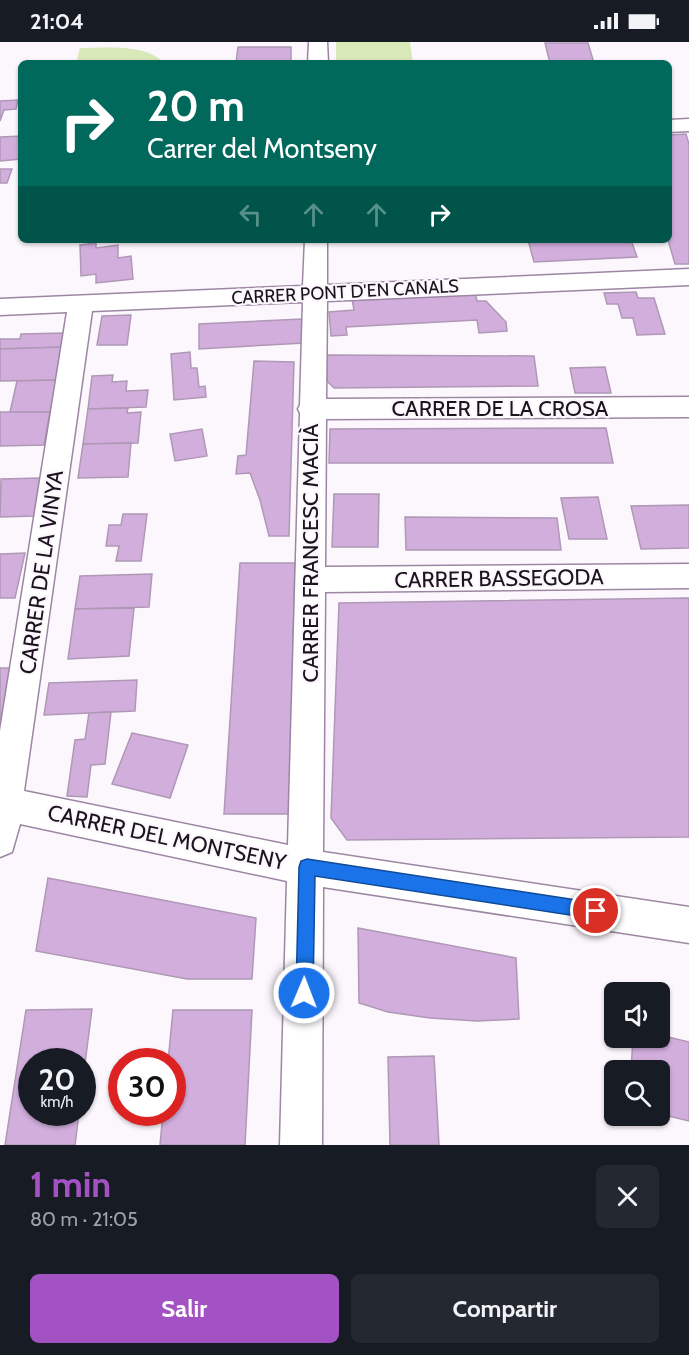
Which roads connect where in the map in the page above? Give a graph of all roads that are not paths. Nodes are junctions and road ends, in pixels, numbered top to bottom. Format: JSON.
{"nodes":[{"id":1,"x":318,"y":42,"type":"edge"},
{"id":2,"x":318,"y":60,"type":"edge"},
{"id":3,"x":689,"y":125,"type":"edge"},
{"id":4,"x":672,"y":126,"type":"edge"},
{"id":5,"x":316,"y":243,"type":"edge"},
{"id":6,"x":689,"y":277,"type":"edge"},
{"id":7,"x":315,"y":294,"type":"junction"},
{"id":8,"x":81,"y":303,"type":"junction"},
{"id":9,"x":0,"y":308,"type":"edge"},
{"id":10,"x":689,"y":407,"type":"edge"},
{"id":11,"x":311,"y":409,"type":"junction"},
{"id":12,"x":689,"y":576,"type":"edge"},
{"id":13,"x":310,"y":580,"type":"junction"},
{"id":14,"x":4,"y":803,"type":"edge"},
{"id":15,"x":0,"y":840,"type":"edge"},
{"id":16,"x":307,"y":867,"type":"junction"},
{"id":17,"x":689,"y":925,"type":"edge"},
{"id":18,"x":301,"y":1145,"type":"edge"}],
"edges":[{"from":1,"to":2,"type":"street"},
{"from":3,"to":4,"type":"street"},
{"from":5,"to":7,"type":"street","name":"CARRER FRANCESC MACIÀ"},
{"from":6,"to":7,"type":"street","name":"CARRER PONT D'EN CANALS"},
{"from":7,"to":8,"type":"street","name":"CARRER PONT D'EN CANALS"},
{"from":7,"to":11,"type":"street","name":"CARRER FRANCESC MACIÀ"},
{"from":8,"to":9,"type":"street","name":"CARRER PONT D'EN CANALS"},
{"from":8,"to":14,"type":"street","name":"CARRER DE LA VINYA"},
{"from":10,"to":11,"type":"street","name":"CARRER DE LA CROSA"},
{"from":11,"to":13,"type":"street","name":"CARRER FRANCESC MACIÀ"},
{"from":12,"to":13,"type":"street","name":"CARRER BASSEGODA"},
{"from":13,"to":16,"type":"street","name":"CARRER FRANCESC MACIÀ"},
{"from":14,"to":15,"type":"street","name":"CARRER DE LA VINYA"},
{"from":14,"to":16,"type":"street","name":"CARRER DEL MONTSENY"},
{"from":16,"to":17,"type":"street","name":"CARRER DEL MONTSENY"},
{"from":16,"to":18,"type":"street","name":"CARRER FRANCESC MACIÀ"}]}
